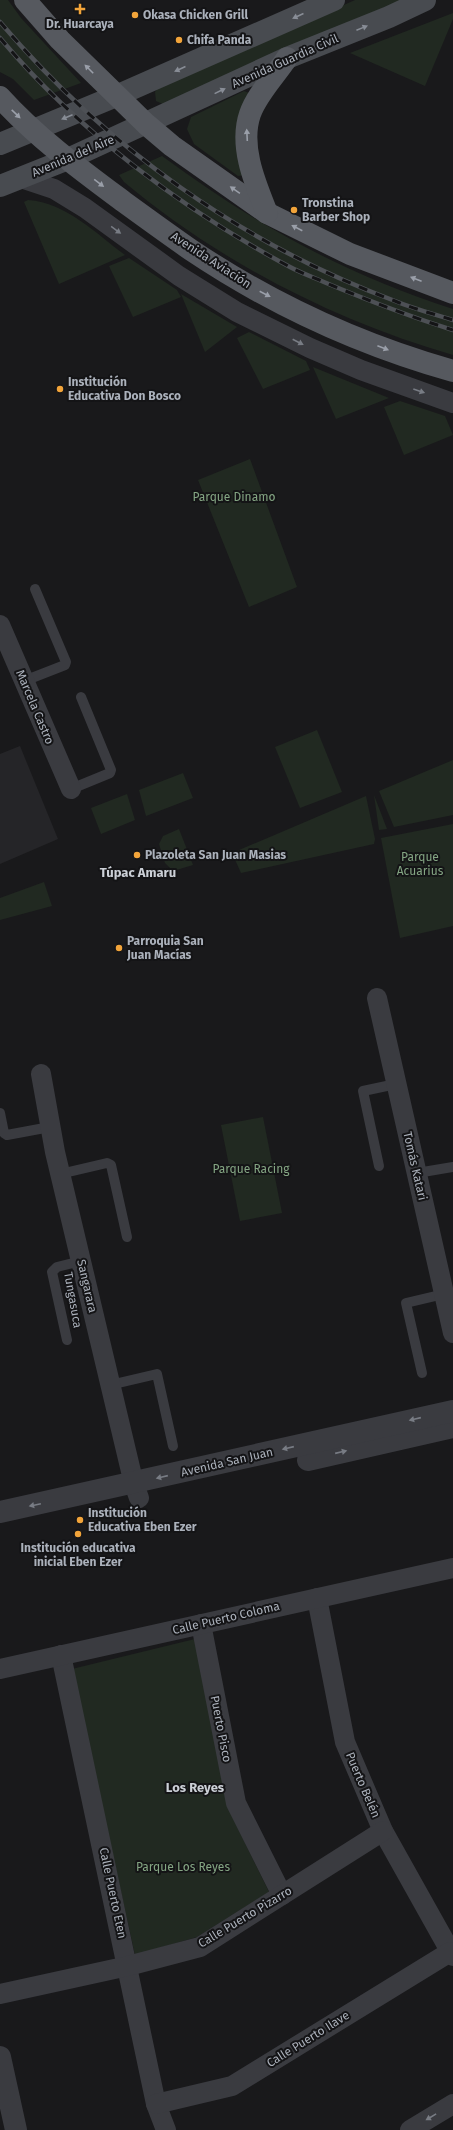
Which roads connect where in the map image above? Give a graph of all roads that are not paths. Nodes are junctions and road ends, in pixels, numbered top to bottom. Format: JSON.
{"nodes":[{"id":1,"x":25,"y":0,"type":"edge"},
{"id":2,"x":334,"y":0,"type":"edge"},
{"id":3,"x":425,"y":0,"type":"edge"},
{"id":4,"x":287,"y":58,"type":"junction"},
{"id":5,"x":116,"y":96,"type":"junction"},
{"id":6,"x":0,"y":97,"type":"edge"},
{"id":7,"x":146,"y":124,"type":"junction"},
{"id":8,"x":34,"y":131,"type":"junction"},
{"id":9,"x":0,"y":144,"type":"edge"},
{"id":10,"x":68,"y":159,"type":"junction"},
{"id":11,"x":21,"y":178,"type":"junction"},
{"id":12,"x":0,"y":186,"type":"edge"},
{"id":13,"x":267,"y":213,"type":"junction"},
{"id":14,"x":453,"y":292,"type":"edge"},
{"id":15,"x":453,"y":371,"type":"edge"},
{"id":16,"x":453,"y":403,"type":"edge"},
{"id":17,"x":35,"y":589,"type":"dead end"},
{"id":18,"x":0,"y":625,"type":"edge"},
{"id":19,"x":24,"y":681,"type":"junction"},
{"id":20,"x":81,"y":697,"type":"dead end"},
{"id":21,"x":71,"y":789,"type":"joint"},
{"id":22,"x":377,"y":998,"type":"dead end"},
{"id":23,"x":41,"y":1074,"type":"dead end"},
{"id":24,"x":396,"y":1084,"type":"junction"},
{"id":25,"x":0,"y":1113,"type":"edge"},
{"id":26,"x":50,"y":1127,"type":"junction"},
{"id":27,"x":379,"y":1166,"type":"dead end"},
{"id":28,"x":453,"y":1166,"type":"edge"},
{"id":29,"x":417,"y":1173,"type":"junction"},
{"id":30,"x":60,"y":1174,"type":"junction"},
{"id":31,"x":127,"y":1237,"type":"dead end"},
{"id":32,"x":81,"y":1261,"type":"junction"},
{"id":33,"x":444,"y":1294,"type":"junction"},
{"id":34,"x":453,"y":1333,"type":"edge"},
{"id":35,"x":67,"y":1340,"type":"dead end"},
{"id":36,"x":422,"y":1373,"type":"dead end"},
{"id":37,"x":110,"y":1385,"type":"junction"},
{"id":38,"x":453,"y":1411,"type":"edge"},
{"id":39,"x":453,"y":1427,"type":"edge"},
{"id":40,"x":173,"y":1446,"type":"dead end"},
{"id":41,"x":136,"y":1491,"type":"junction"},
{"id":42,"x":0,"y":1512,"type":"edge"},
{"id":43,"x":0,"y":1528,"type":"edge"},
{"id":44,"x":453,"y":1568,"type":"edge"},
{"id":45,"x":317,"y":1598,"type":"junction"},
{"id":46,"x":201,"y":1624,"type":"junction"},
{"id":47,"x":61,"y":1655,"type":"junction"},
{"id":48,"x":0,"y":1669,"type":"edge"},
{"id":49,"x":383,"y":1831,"type":"junction"},
{"id":50,"x":282,"y":1895,"type":"junction"},
{"id":51,"x":451,"y":1954,"type":"edge"},
{"id":52,"x":128,"y":1966,"type":"junction"},
{"id":53,"x":0,"y":1994,"type":"edge"},
{"id":54,"x":0,"y":2057,"type":"edge"},
{"id":55,"x":156,"y":2104,"type":"junction"},
{"id":56,"x":453,"y":2104,"type":"edge"},
{"id":57,"x":16,"y":2130,"type":"edge"},
{"id":58,"x":166,"y":2130,"type":"edge"},
{"id":59,"x":410,"y":2130,"type":"edge"}],
"edges":[{"from":5,"to":1,"type":"main road","one_way":true},
{"from":2,"to":5,"type":"main road","one_way":true},
{"from":4,"to":3,"type":"main road","name":"Avenida Guardia Civil","one_way":true},
{"from":7,"to":4,"type":"main road","name":"Avenida Guardia Civil","one_way":true},
{"from":13,"to":4,"type":"main road","one_way":true},
{"from":5,"to":7,"type":"main road"},
{"from":5,"to":8,"type":"main road","one_way":true},
{"from":6,"to":8,"type":"main road","name":"Avenida Aviación","one_way":true},
{"from":7,"to":10,"type":"main road","name":"Avenida del Aire"},
{"from":13,"to":7,"type":"main road","one_way":true},
{"from":8,"to":9,"type":"main road"},
{"from":8,"to":10,"type":"main road","name":"Avenida Aviación"},
{"from":10,"to":11,"type":"main road","name":"Avenida del Aire"},
{"from":10,"to":15,"type":"main road","name":"Avenida Aviación","one_way":true},
{"from":11,"to":12,"type":"main road","name":"Avenida del Aire"},
{"from":11,"to":16,"type":"street","one_way":true},
{"from":14,"to":13,"type":"main road","one_way":true},
{"from":17,"to":19,"type":"lane"},
{"from":18,"to":19,"type":"street","name":"Marcela Castro"},
{"from":19,"to":21,"type":"street","name":"Marcela Castro"},
{"from":20,"to":21,"type":"lane"},
{"from":22,"to":24,"type":"street","name":"Tomás Katari"},
{"from":23,"to":26,"type":"street","name":"Sangarara"},
{"from":24,"to":27,"type":"lane"},
{"from":24,"to":29,"type":"street","name":"Tomás Katari"},
{"from":25,"to":26,"type":"lane"},
{"from":26,"to":30,"type":"street","name":"Sangarara"},
{"from":28,"to":29,"type":"lane"},
{"from":29,"to":33,"type":"street","name":"Tomás Katari"},
{"from":30,"to":31,"type":"lane"},
{"from":30,"to":32,"type":"street","name":"Sangarara"},
{"from":32,"to":35,"type":"lane","name":"Tungasuca"},
{"from":32,"to":37,"type":"street","name":"Sangarara"},
{"from":33,"to":34,"type":"street","name":"Tomás Katari"},
{"from":33,"to":36,"type":"lane"},
{"from":37,"to":40,"type":"lane"},
{"from":37,"to":41,"type":"street","name":"Sangarara"},
{"from":38,"to":41,"type":"street","name":"Avenida San Juan","one_way":true},
{"from":41,"to":39,"type":"street","name":"Avenida San Juan","one_way":true},
{"from":41,"to":42,"type":"street","name":"Avenida San Juan","one_way":true},
{"from":41,"to":43,"type":"street","name":"Avenida San Juan"},
{"from":44,"to":45,"type":"street","name":"Calle Puerto Coloma"},
{"from":45,"to":46,"type":"street","name":"Calle Puerto Coloma"},
{"from":45,"to":49,"type":"street","name":"Puerto Belén"},
{"from":46,"to":47,"type":"street","name":"Calle Puerto Coloma"},
{"from":46,"to":50,"type":"street","name":"Puerto Pisco"},
{"from":47,"to":48,"type":"street","name":"Calle Puerto Coloma"},
{"from":47,"to":52,"type":"street","name":"Calle Puerto Eten"},
{"from":49,"to":50,"type":"street","name":"Calle Puerto Pizarro"},
{"from":49,"to":51,"type":"street","name":"Puerto Belén"},
{"from":50,"to":52,"type":"street","name":"Calle Puerto Pizarro"},
{"from":51,"to":55,"type":"street","name":"Calle Puerto Ilave"},
{"from":52,"to":53,"type":"street","name":"Calle Puerto Pizarro"},
{"from":52,"to":55,"type":"street","name":"Calle Puerto Eten"},
{"from":54,"to":57,"type":"street"},
{"from":55,"to":58,"type":"street","name":"Calle Puerto Eten"},
{"from":56,"to":59,"type":"street","one_way":true}]}
